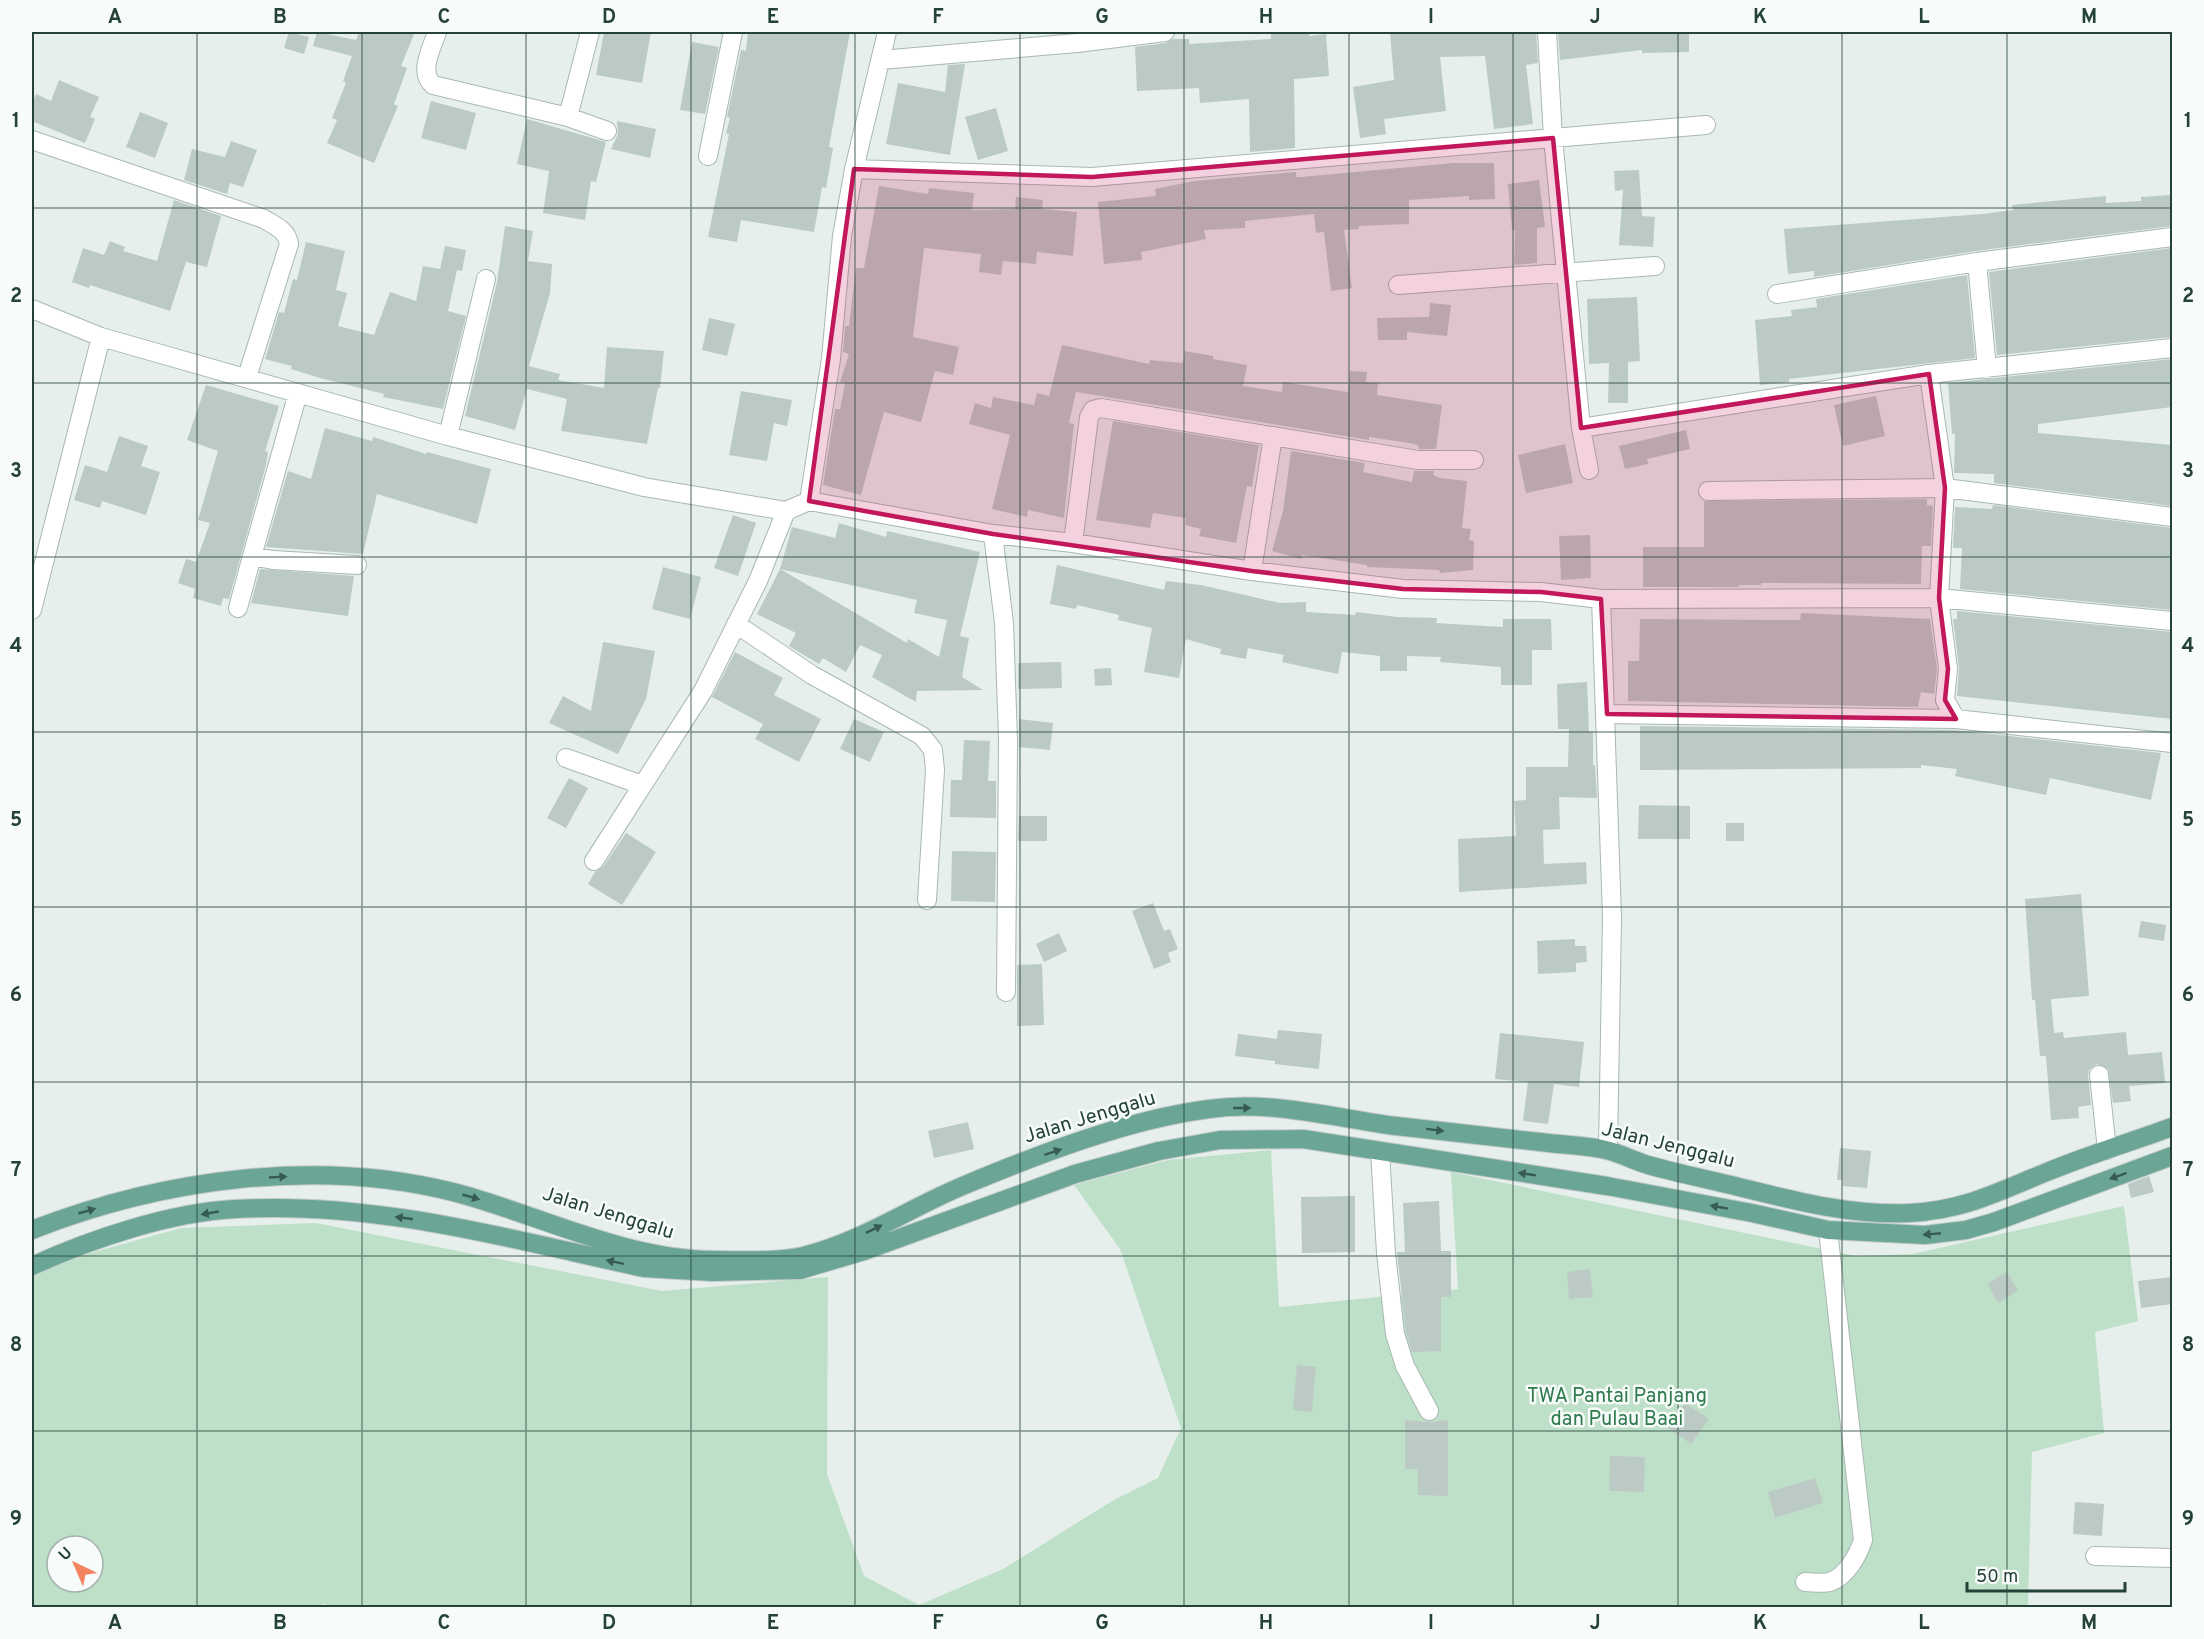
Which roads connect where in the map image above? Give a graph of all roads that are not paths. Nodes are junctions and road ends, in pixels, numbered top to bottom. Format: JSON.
{"nodes":[{"id":1,"x":437,"y":32,"type":"edge"},
{"id":2,"x":590,"y":32,"type":"edge"},
{"id":3,"x":733,"y":32,"type":"edge"},
{"id":4,"x":887,"y":32,"type":"edge"},
{"id":5,"x":1165,"y":32,"type":"edge"},
{"id":6,"x":1547,"y":32,"type":"edge"},
{"id":7,"x":882,"y":60,"type":"junction"},
{"id":8,"x":568,"y":117,"type":"junction"},
{"id":9,"x":1706,"y":125,"type":"dead end"},
{"id":10,"x":607,"y":130,"type":"dead end"},
{"id":11,"x":1553,"y":138,"type":"junction"},
{"id":12,"x":32,"y":140,"type":"edge"},
{"id":13,"x":708,"y":156,"type":"dead end"},
{"id":14,"x":854,"y":169,"type":"junction"},
{"id":15,"x":2172,"y":237,"type":"edge"},
{"id":16,"x":1977,"y":262,"type":"junction"},
{"id":17,"x":1655,"y":266,"type":"dead end"},
{"id":18,"x":1564,"y":274,"type":"junction"},
{"id":19,"x":486,"y":279,"type":"dead end"},
{"id":20,"x":1398,"y":285,"type":"dead end"},
{"id":21,"x":1777,"y":294,"type":"dead end"},
{"id":22,"x":32,"y":309,"type":"edge"},
{"id":23,"x":101,"y":337,"type":"junction"},
{"id":24,"x":2172,"y":348,"type":"edge"},
{"id":25,"x":1987,"y":369,"type":"junction"},
{"id":26,"x":1929,"y":374,"type":"junction"},
{"id":27,"x":247,"y":377,"type":"junction"},
{"id":28,"x":298,"y":393,"type":"junction"},
{"id":29,"x":1581,"y":428,"type":"junction"},
{"id":30,"x":448,"y":436,"type":"junction"},
{"id":31,"x":1273,"y":436,"type":"junction"},
{"id":32,"x":1474,"y":460,"type":"dead end"},
{"id":33,"x":1589,"y":470,"type":"dead end"},
{"id":34,"x":1945,"y":488,"type":"junction"},
{"id":35,"x":1708,"y":490,"type":"dead end"},
{"id":36,"x":809,"y":501,"type":"junction"},
{"id":37,"x":786,"y":511,"type":"junction"},
{"id":38,"x":2172,"y":517,"type":"edge"},
{"id":39,"x":993,"y":534,"type":"junction"},
{"id":40,"x":1073,"y":543,"type":"junction"},
{"id":41,"x":252,"y":556,"type":"junction"},
{"id":42,"x":357,"y":565,"type":"dead end"},
{"id":43,"x":1252,"y":571,"type":"junction"},
{"id":44,"x":1939,"y":598,"type":"junction"},
{"id":45,"x":1601,"y":599,"type":"junction"},
{"id":46,"x":32,"y":604,"type":"edge"},
{"id":47,"x":238,"y":608,"type":"dead end"},
{"id":48,"x":32,"y":610,"type":"edge"},
{"id":49,"x":2172,"y":621,"type":"edge"},
{"id":50,"x":736,"y":624,"type":"junction"},
{"id":51,"x":1607,"y":714,"type":"junction"},
{"id":52,"x":1956,"y":719,"type":"junction"},
{"id":53,"x":2172,"y":743,"type":"edge"},
{"id":54,"x":566,"y":758,"type":"dead end"},
{"id":55,"x":642,"y":785,"type":"junction"},
{"id":56,"x":594,"y":861,"type":"dead end"},
{"id":57,"x":927,"y":900,"type":"dead end"},
{"id":58,"x":1006,"y":992,"type":"dead end"},
{"id":59,"x":2099,"y":1075,"type":"dead end"},
{"id":60,"x":2172,"y":1127,"type":"edge"},
{"id":61,"x":1608,"y":1150,"type":"junction"},
{"id":62,"x":2107,"y":1150,"type":"junction"},
{"id":63,"x":1380,"y":1151,"type":"junction"},
{"id":64,"x":2172,"y":1156,"type":"edge"},
{"id":65,"x":1763,"y":1193,"type":"junction"},
{"id":66,"x":1752,"y":1213,"type":"junction"},
{"id":67,"x":32,"y":1230,"type":"edge"},
{"id":68,"x":1828,"y":1230,"type":"junction"},
{"id":69,"x":800,"y":1263,"type":"junction"},
{"id":70,"x":674,"y":1265,"type":"junction"},
{"id":71,"x":32,"y":1266,"type":"edge"},
{"id":72,"x":1429,"y":1412,"type":"dead end"},
{"id":73,"x":2095,"y":1556,"type":"dead end"},
{"id":74,"x":2172,"y":1558,"type":"edge"},
{"id":75,"x":1805,"y":1582,"type":"dead end"}],
"edges":[{"from":1,"to":8,"type":"street"},
{"from":2,"to":8,"type":"street"},
{"from":3,"to":13,"type":"street"},
{"from":4,"to":7,"type":"street"},
{"from":5,"to":7,"type":"street"},
{"from":6,"to":11,"type":"street"},
{"from":7,"to":14,"type":"street"},
{"from":8,"to":10,"type":"street"},
{"from":9,"to":11,"type":"street"},
{"from":11,"to":14,"type":"street"},
{"from":11,"to":18,"type":"street"},
{"from":12,"to":27,"type":"street"},
{"from":14,"to":36,"type":"street"},
{"from":15,"to":16,"type":"street"},
{"from":16,"to":21,"type":"street"},
{"from":16,"to":25,"type":"street"},
{"from":17,"to":18,"type":"street"},
{"from":18,"to":20,"type":"street"},
{"from":18,"to":29,"type":"street"},
{"from":19,"to":30,"type":"street"},
{"from":22,"to":23,"type":"street"},
{"from":23,"to":27,"type":"street"},
{"from":23,"to":46,"type":"street"},
{"from":24,"to":25,"type":"street"},
{"from":25,"to":26,"type":"street"},
{"from":26,"to":29,"type":"street"},
{"from":26,"to":34,"type":"street"},
{"from":27,"to":28,"type":"street"},
{"from":28,"to":30,"type":"street"},
{"from":28,"to":41,"type":"street"},
{"from":29,"to":33,"type":"street"},
{"from":30,"to":37,"type":"street"},
{"from":31,"to":32,"type":"street"},
{"from":31,"to":40,"type":"street"},
{"from":31,"to":43,"type":"street"},
{"from":34,"to":35,"type":"street"},
{"from":34,"to":38,"type":"street"},
{"from":34,"to":44,"type":"street"},
{"from":36,"to":37,"type":"street"},
{"from":36,"to":39,"type":"street"},
{"from":37,"to":50,"type":"street"},
{"from":39,"to":40,"type":"street"},
{"from":39,"to":58,"type":"street"},
{"from":40,"to":43,"type":"street"},
{"from":41,"to":42,"type":"street"},
{"from":41,"to":47,"type":"street"},
{"from":43,"to":45,"type":"street"},
{"from":44,"to":45,"type":"street"},
{"from":44,"to":49,"type":"street"},
{"from":44,"to":52,"type":"street"},
{"from":45,"to":51,"type":"street"},
{"from":46,"to":48,"type":"street"},
{"from":50,"to":55,"type":"street"},
{"from":50,"to":57,"type":"street"},
{"from":51,"to":52,"type":"street"},
{"from":51,"to":61,"type":"street"},
{"from":52,"to":53,"type":"street"},
{"from":54,"to":55,"type":"street"},
{"from":55,"to":56,"type":"street"},
{"from":59,"to":62,"type":"street"},
{"from":60,"to":62,"type":"main road","name":"Jalan Jenggalu"},
{"from":61,"to":65,"type":"main road","name":"Jalan Jenggalu"},
{"from":69,"to":61,"type":"main road","name":"Jalan Jenggalu","one_way":true},
{"from":62,"to":65,"type":"main road","name":"Jalan Jenggalu"},
{"from":66,"to":63,"type":"main road","name":"Jalan Jenggalu","one_way":true},
{"from":63,"to":69,"type":"main road","name":"Jalan Jenggalu"},
{"from":63,"to":72,"type":"street"},
{"from":64,"to":68,"type":"main road","name":"Jalan Jenggalu","one_way":true},
{"from":65,"to":66,"type":"main road"},
{"from":66,"to":68,"type":"main road","name":"Jalan Jenggalu"},
{"from":67,"to":70,"type":"main road","name":"Jalan Jenggalu","one_way":true},
{"from":68,"to":75,"type":"street"},
{"from":69,"to":70,"type":"main road","name":"Jalan Jenggalu"},
{"from":70,"to":71,"type":"main road","name":"Jalan Jenggalu","one_way":true},
{"from":73,"to":74,"type":"street"}]}
